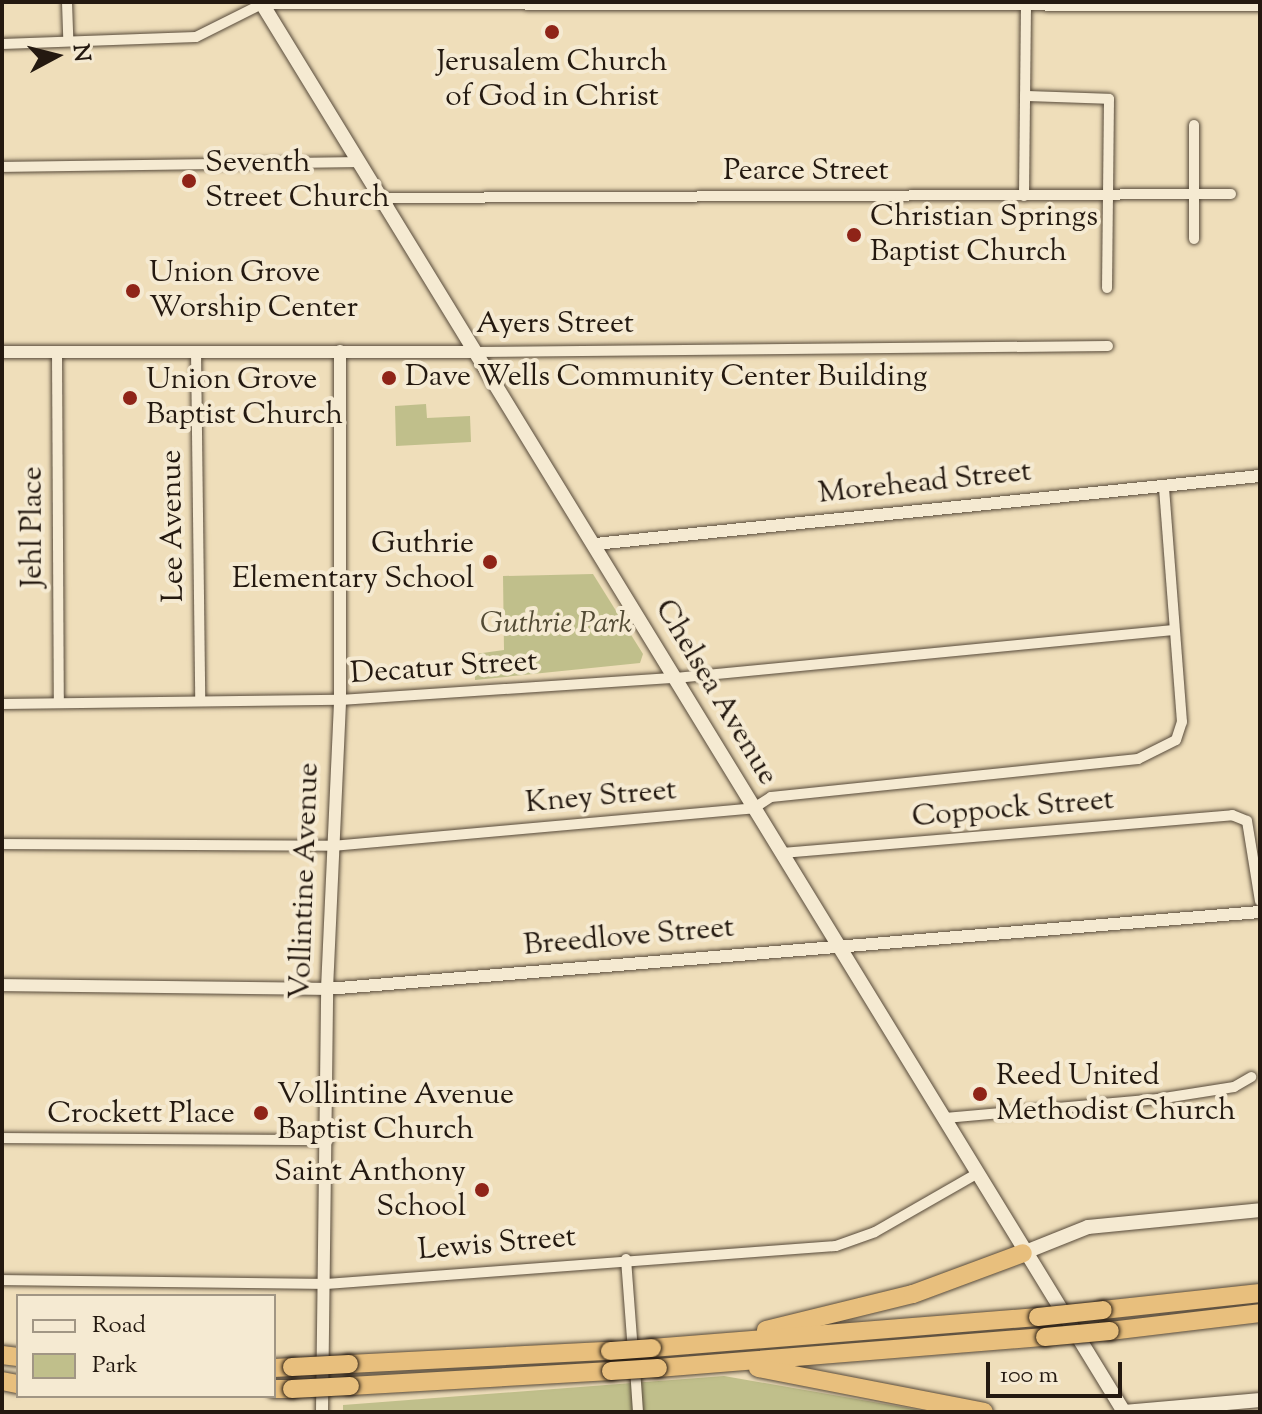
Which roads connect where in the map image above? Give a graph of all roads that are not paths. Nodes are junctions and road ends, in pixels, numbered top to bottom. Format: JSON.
{"nodes":[{"id":1,"x":67,"y":2,"type":"edge"},
{"id":2,"x":262,"y":3,"type":"edge"},
{"id":3,"x":961,"y":3,"type":"edge"},
{"id":4,"x":1026,"y":4,"type":"junction"},
{"id":5,"x":1260,"y":6,"type":"edge"},
{"id":6,"x":68,"y":38,"type":"junction"},
{"id":7,"x":2,"y":44,"type":"edge"},
{"id":8,"x":1025,"y":96,"type":"junction"},
{"id":9,"x":1194,"y":125,"type":"dead end"},
{"id":10,"x":357,"y":162,"type":"junction"},
{"id":11,"x":2,"y":167,"type":"edge"},
{"id":12,"x":1231,"y":194,"type":"dead end"},
{"id":13,"x":1108,"y":195,"type":"junction"},
{"id":14,"x":1194,"y":195,"type":"junction"},
{"id":15,"x":1024,"y":196,"type":"junction"},
{"id":16,"x":380,"y":198,"type":"junction"},
{"id":17,"x":1194,"y":239,"type":"dead end"},
{"id":18,"x":1107,"y":288,"type":"dead end"},
{"id":19,"x":1108,"y":346,"type":"dead end"},
{"id":20,"x":196,"y":351,"type":"junction"},
{"id":21,"x":340,"y":351,"type":"junction"},
{"id":22,"x":2,"y":352,"type":"edge"},
{"id":23,"x":57,"y":352,"type":"junction"},
{"id":24,"x":471,"y":352,"type":"junction"},
{"id":25,"x":1260,"y":476,"type":"edge"},
{"id":26,"x":1164,"y":486,"type":"junction"},
{"id":27,"x":595,"y":544,"type":"junction"},
{"id":28,"x":1174,"y":630,"type":"junction"},
{"id":29,"x":675,"y":678,"type":"junction"},
{"id":30,"x":340,"y":700,"type":"junction"},
{"id":31,"x":200,"y":701,"type":"junction"},
{"id":32,"x":59,"y":702,"type":"junction"},
{"id":33,"x":2,"y":704,"type":"edge"},
{"id":34,"x":754,"y":808,"type":"junction"},
{"id":35,"x":2,"y":844,"type":"edge"},
{"id":36,"x":332,"y":846,"type":"junction"},
{"id":37,"x":782,"y":853,"type":"junction"},
{"id":38,"x":1260,"y":901,"type":"edge"},
{"id":39,"x":1260,"y":912,"type":"edge"},
{"id":40,"x":842,"y":947,"type":"junction"},
{"id":41,"x":2,"y":985,"type":"edge"},
{"id":42,"x":327,"y":989,"type":"junction"},
{"id":43,"x":1251,"y":1077,"type":"dead end"},
{"id":44,"x":945,"y":1118,"type":"junction"},
{"id":45,"x":2,"y":1138,"type":"edge"},
{"id":46,"x":328,"y":1140,"type":"junction"},
{"id":47,"x":978,"y":1173,"type":"junction"},
{"id":48,"x":1260,"y":1210,"type":"edge"},
{"id":49,"x":1023,"y":1253,"type":"junction"},
{"id":50,"x":626,"y":1259,"type":"junction"},
{"id":51,"x":2,"y":1280,"type":"edge"},
{"id":52,"x":326,"y":1284,"type":"junction"},
{"id":53,"x":1260,"y":1293,"type":"edge"},
{"id":54,"x":1260,"y":1313,"type":"edge"},
{"id":55,"x":681,"y":1346,"type":"junction"},
{"id":56,"x":740,"y":1364,"type":"junction"},
{"id":57,"x":283,"y":1367,"type":"edge"},
{"id":58,"x":283,"y":1389,"type":"edge"},
{"id":59,"x":1260,"y":1400,"type":"edge"},
{"id":60,"x":322,"y":1412,"type":"edge"},
{"id":61,"x":638,"y":1412,"type":"edge"},
{"id":62,"x":984,"y":1412,"type":"edge"},
{"id":63,"x":1124,"y":1412,"type":"edge"}],
"edges":[{"from":1,"to":6,"type":"street"},
{"from":2,"to":3,"type":"street"},
{"from":2,"to":6,"type":"street"},
{"from":2,"to":10,"type":"main road","name":"Chelsea Avenue"},
{"from":3,"to":4,"type":"street"},
{"from":4,"to":5,"type":"street"},
{"from":4,"to":8,"type":"street"},
{"from":6,"to":7,"type":"street"},
{"from":8,"to":13,"type":"street"},
{"from":8,"to":15,"type":"street"},
{"from":9,"to":14,"type":"street"},
{"from":10,"to":11,"type":"street"},
{"from":10,"to":16,"type":"main road","name":"Chelsea Avenue"},
{"from":12,"to":14,"type":"street","name":"Pearce Street"},
{"from":13,"to":14,"type":"street","name":"Pearce Street"},
{"from":13,"to":15,"type":"street","name":"Pearce Street"},
{"from":13,"to":18,"type":"street"},
{"from":14,"to":17,"type":"street"},
{"from":15,"to":16,"type":"street","name":"Pearce Street"},
{"from":16,"to":24,"type":"main road","name":"Chelsea Avenue"},
{"from":19,"to":24,"type":"street","name":"Ayers Street"},
{"from":20,"to":21,"type":"street","name":"Ayers Street"},
{"from":20,"to":23,"type":"street","name":"Ayers Street"},
{"from":20,"to":31,"type":"street","name":"Lee Avenue"},
{"from":21,"to":24,"type":"street","name":"Ayers Street"},
{"from":21,"to":30,"type":"street","name":"Vollintine Avenue"},
{"from":22,"to":23,"type":"street","name":"Ayers Street"},
{"from":23,"to":32,"type":"street","name":"Jehl Place"},
{"from":24,"to":27,"type":"main road","name":"Chelsea Avenue"},
{"from":25,"to":26,"type":"street","name":"Morehead Street"},
{"from":26,"to":27,"type":"street","name":"Morehead Street"},
{"from":26,"to":28,"type":"street"},
{"from":27,"to":29,"type":"main road","name":"Chelsea Avenue"},
{"from":28,"to":29,"type":"street","name":"Decatur Street"},
{"from":28,"to":34,"type":"street","name":"Kney Street"},
{"from":29,"to":30,"type":"street","name":"Decatur Street"},
{"from":29,"to":34,"type":"main road","name":"Chelsea Avenue"},
{"from":30,"to":31,"type":"street","name":"Decatur Street"},
{"from":30,"to":36,"type":"street","name":"Vollintine Avenue"},
{"from":31,"to":32,"type":"street","name":"Decatur Street"},
{"from":32,"to":33,"type":"street","name":"Decatur Street"},
{"from":34,"to":36,"type":"street","name":"Kney Street"},
{"from":34,"to":37,"type":"main road","name":"Chelsea Avenue"},
{"from":35,"to":36,"type":"street","name":"Kney Street"},
{"from":36,"to":42,"type":"street","name":"Vollintine Avenue"},
{"from":37,"to":38,"type":"street","name":"Coppock Street"},
{"from":37,"to":40,"type":"main road","name":"Chelsea Avenue"},
{"from":39,"to":40,"type":"street","name":"Breedlove Street"},
{"from":40,"to":42,"type":"street","name":"Breedlove Street"},
{"from":40,"to":44,"type":"main road","name":"Chelsea Avenue"},
{"from":41,"to":42,"type":"street","name":"Breedlove Street"},
{"from":42,"to":46,"type":"street","name":"Vollintine Avenue"},
{"from":43,"to":44,"type":"street"},
{"from":44,"to":47,"type":"main road","name":"Chelsea Avenue"},
{"from":45,"to":46,"type":"street","name":"Crockett Place"},
{"from":46,"to":52,"type":"street","name":"Vollintine Avenue"},
{"from":47,"to":49,"type":"main road","name":"Chelsea Avenue"},
{"from":47,"to":50,"type":"street","name":"Lewis Street"},
{"from":48,"to":49,"type":"main road"},
{"from":49,"to":55,"type":"highway"},
{"from":49,"to":63,"type":"main road","name":"Chelsea Avenue"},
{"from":50,"to":52,"type":"street","name":"Lewis Street"},
{"from":50,"to":61,"type":"street"},
{"from":51,"to":52,"type":"street","name":"Lewis Street"},
{"from":52,"to":60,"type":"street","name":"Vollintine Avenue"},
{"from":53,"to":55,"type":"highway","bridge":true},
{"from":54,"to":56,"type":"highway","bridge":true},
{"from":55,"to":57,"type":"highway","bridge":true},
{"from":56,"to":58,"type":"highway","bridge":true},
{"from":56,"to":62,"type":"highway"},
{"from":59,"to":63,"type":"main road"}]}
